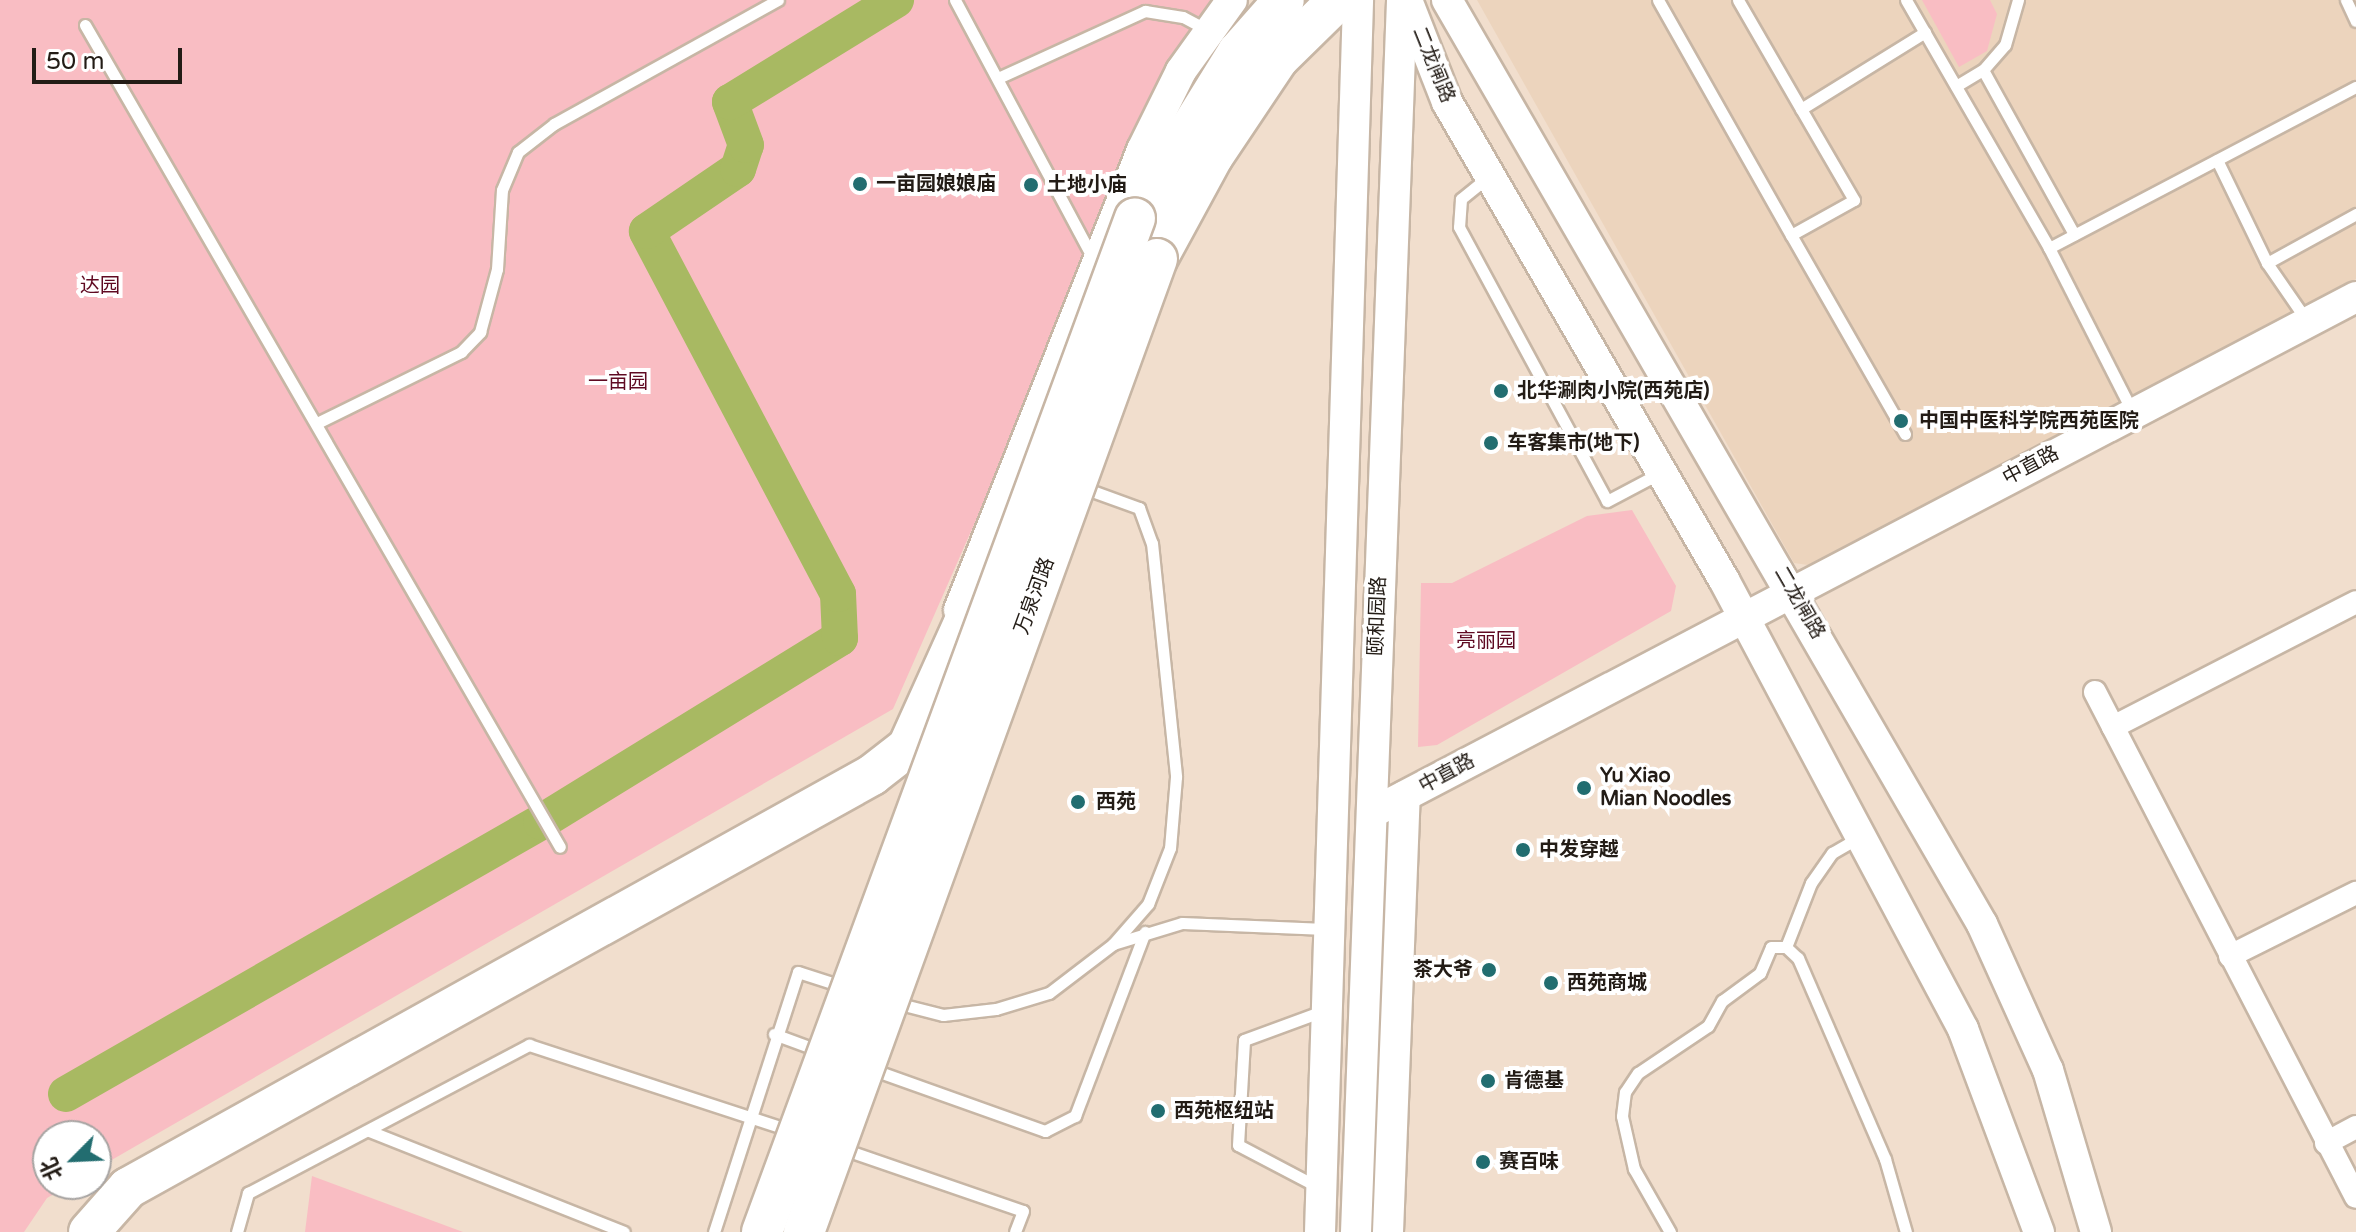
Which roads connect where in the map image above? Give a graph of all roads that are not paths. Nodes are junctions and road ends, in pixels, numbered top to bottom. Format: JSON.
{"nodes":[{"id":1,"x":778,"y":0,"type":"edge"},
{"id":2,"x":955,"y":0,"type":"edge"},
{"id":3,"x":1232,"y":0,"type":"edge"},
{"id":4,"x":1284,"y":0,"type":"edge"},
{"id":5,"x":1338,"y":0,"type":"edge"},
{"id":6,"x":1358,"y":0,"type":"edge"},
{"id":7,"x":1404,"y":0,"type":"edge"},
{"id":8,"x":1447,"y":0,"type":"edge"},
{"id":9,"x":1658,"y":0,"type":"edge"},
{"id":10,"x":1738,"y":0,"type":"edge"},
{"id":11,"x":1906,"y":0,"type":"edge"},
{"id":12,"x":2018,"y":0,"type":"edge"},
{"id":13,"x":2346,"y":0,"type":"edge"},
{"id":14,"x":2356,"y":21,"type":"edge"},
{"id":15,"x":85,"y":25,"type":"dead end"},
{"id":16,"x":1210,"y":31,"type":"junction"},
{"id":17,"x":1925,"y":32,"type":"junction"},
{"id":18,"x":1983,"y":70,"type":"junction"},
{"id":19,"x":998,"y":78,"type":"junction"},
{"id":20,"x":1956,"y":86,"type":"junction"},
{"id":21,"x":2356,"y":87,"type":"edge"},
{"id":22,"x":1801,"y":109,"type":"junction"},
{"id":23,"x":2217,"y":160,"type":"junction"},
{"id":24,"x":1489,"y":177,"type":"junction"},
{"id":25,"x":2356,"y":214,"type":"edge"},
{"id":26,"x":2074,"y":234,"type":"junction"},
{"id":27,"x":1791,"y":235,"type":"junction"},
{"id":28,"x":2049,"y":248,"type":"junction"},
{"id":29,"x":1094,"y":261,"type":"junction"},
{"id":30,"x":2267,"y":263,"type":"junction"},
{"id":31,"x":2356,"y":297,"type":"edge"},
{"id":32,"x":2308,"y":322,"type":"junction"},
{"id":33,"x":2133,"y":413,"type":"junction"},
{"id":34,"x":317,"y":423,"type":"junction"},
{"id":35,"x":1905,"y":434,"type":"dead end"},
{"id":36,"x":1014,"y":469,"type":"junction"},
{"id":37,"x":1663,"y":471,"type":"junction"},
{"id":38,"x":1792,"y":592,"type":"junction"},
{"id":39,"x":2356,"y":602,"type":"edge"},
{"id":40,"x":976,"y":604,"type":"junction"},
{"id":41,"x":1744,"y":616,"type":"junction"},
{"id":42,"x":2095,"y":692,"type":"dead end"},
{"id":43,"x":2113,"y":727,"type":"junction"},
{"id":44,"x":1405,"y":796,"type":"junction"},
{"id":45,"x":1372,"y":813,"type":"junction"},
{"id":46,"x":1862,"y":836,"type":"junction"},
{"id":47,"x":560,"y":847,"type":"dead end"},
{"id":48,"x":2356,"y":893,"type":"edge"},
{"id":49,"x":1328,"y":929,"type":"junction"},
{"id":50,"x":1145,"y":932,"type":"junction"},
{"id":51,"x":1113,"y":944,"type":"junction"},
{"id":52,"x":1786,"y":947,"type":"junction"},
{"id":53,"x":2230,"y":956,"type":"junction"},
{"id":54,"x":1327,"y":1009,"type":"junction"},
{"id":55,"x":774,"y":1034,"type":"junction"},
{"id":56,"x":752,"y":1117,"type":"junction"},
{"id":57,"x":2356,"y":1127,"type":"edge"},
{"id":58,"x":369,"y":1131,"type":"junction"},
{"id":59,"x":2326,"y":1143,"type":"junction"},
{"id":60,"x":1321,"y":1188,"type":"junction"},
{"id":61,"x":2356,"y":1197,"type":"edge"},
{"id":62,"x":89,"y":1232,"type":"edge"},
{"id":63,"x":237,"y":1232,"type":"edge"},
{"id":64,"x":624,"y":1232,"type":"edge"},
{"id":65,"x":714,"y":1232,"type":"edge"},
{"id":66,"x":762,"y":1232,"type":"edge"},
{"id":67,"x":804,"y":1232,"type":"edge"},
{"id":68,"x":1015,"y":1232,"type":"edge"},
{"id":69,"x":1320,"y":1232,"type":"edge"},
{"id":70,"x":1356,"y":1232,"type":"edge"},
{"id":71,"x":1388,"y":1232,"type":"edge"},
{"id":72,"x":1670,"y":1232,"type":"edge"},
{"id":73,"x":1906,"y":1232,"type":"edge"},
{"id":74,"x":2039,"y":1232,"type":"edge"},
{"id":75,"x":2096,"y":1232,"type":"edge"}],
"edges":[{"from":1,"to":34,"type":"lane"},
{"from":2,"to":19,"type":"lane"},
{"from":3,"to":16,"type":"main road"},
{"from":4,"to":40,"type":"highway","name":"万泉河路","bridge":true},
{"from":5,"to":67,"type":"highway","name":"万泉河路","bridge":true},
{"from":6,"to":49,"type":"main road","name":"颐和园路"},
{"from":7,"to":24,"type":"main road","name":"二龙闸路"},
{"from":7,"to":45,"type":"main road","name":"颐和园路"},
{"from":8,"to":38,"type":"main road","name":"二龙闸路"},
{"from":9,"to":27,"type":"lane"},
{"from":10,"to":22,"type":"lane"},
{"from":11,"to":17,"type":"lane"},
{"from":12,"to":18,"type":"lane"},
{"from":13,"to":14,"type":"lane"},
{"from":15,"to":34,"type":"lane"},
{"from":16,"to":19,"type":"lane"},
{"from":16,"to":29,"type":"main road"},
{"from":17,"to":20,"type":"lane"},
{"from":17,"to":22,"type":"lane"},
{"from":18,"to":20,"type":"lane"},
{"from":18,"to":26,"type":"lane"},
{"from":19,"to":29,"type":"lane"},
{"from":20,"to":28,"type":"lane"},
{"from":21,"to":23,"type":"lane"},
{"from":22,"to":27,"type":"lane"},
{"from":23,"to":26,"type":"lane"},
{"from":23,"to":30,"type":"lane"},
{"from":24,"to":37,"type":"main road","name":"二龙闸路"},
{"from":24,"to":37,"type":"lane"},
{"from":25,"to":30,"type":"lane"},
{"from":26,"to":28,"type":"lane"},
{"from":27,"to":35,"type":"lane"},
{"from":28,"to":33,"type":"lane"},
{"from":29,"to":36,"type":"main road"},
{"from":30,"to":32,"type":"lane"},
{"from":31,"to":32,"type":"main road","name":"中直路"},
{"from":32,"to":33,"type":"main road","name":"中直路"},
{"from":33,"to":38,"type":"main road","name":"中直路"},
{"from":34,"to":47,"type":"lane"},
{"from":36,"to":40,"type":"main road"},
{"from":36,"to":51,"type":"lane"},
{"from":37,"to":41,"type":"main road","name":"二龙闸路"},
{"from":38,"to":41,"type":"main road","name":"中直路"},
{"from":38,"to":75,"type":"main road","name":"二龙闸路"},
{"from":39,"to":43,"type":"street"},
{"from":40,"to":62,"type":"highway"},
{"from":40,"to":66,"type":"highway","name":"万泉河路","bridge":true},
{"from":41,"to":44,"type":"main road","name":"中直路"},
{"from":41,"to":46,"type":"main road","name":"二龙闸路"},
{"from":42,"to":43,"type":"street"},
{"from":43,"to":53,"type":"street"},
{"from":44,"to":45,"type":"main road","name":"中直路"},
{"from":44,"to":71,"type":"main road"},
{"from":45,"to":70,"type":"main road","name":"颐和园路"},
{"from":46,"to":52,"type":"lane"},
{"from":46,"to":74,"type":"main road","name":"二龙闸路"},
{"from":48,"to":53,"type":"street"},
{"from":49,"to":50,"type":"lane"},
{"from":49,"to":54,"type":"main road","name":"颐和园路"},
{"from":50,"to":51,"type":"lane"},
{"from":50,"to":55,"type":"lane"},
{"from":51,"to":55,"type":"lane"},
{"from":52,"to":72,"type":"lane"},
{"from":52,"to":73,"type":"lane"},
{"from":53,"to":59,"type":"street"},
{"from":54,"to":60,"type":"main road","name":"颐和园路"},
{"from":54,"to":60,"type":"lane"},
{"from":55,"to":56,"type":"lane"},
{"from":56,"to":58,"type":"lane"},
{"from":56,"to":65,"type":"lane"},
{"from":56,"to":68,"type":"lane"},
{"from":57,"to":59,"type":"street"},
{"from":58,"to":63,"type":"lane"},
{"from":58,"to":64,"type":"lane"},
{"from":59,"to":61,"type":"street"},
{"from":60,"to":69,"type":"main road","name":"颐和园路"}]}
